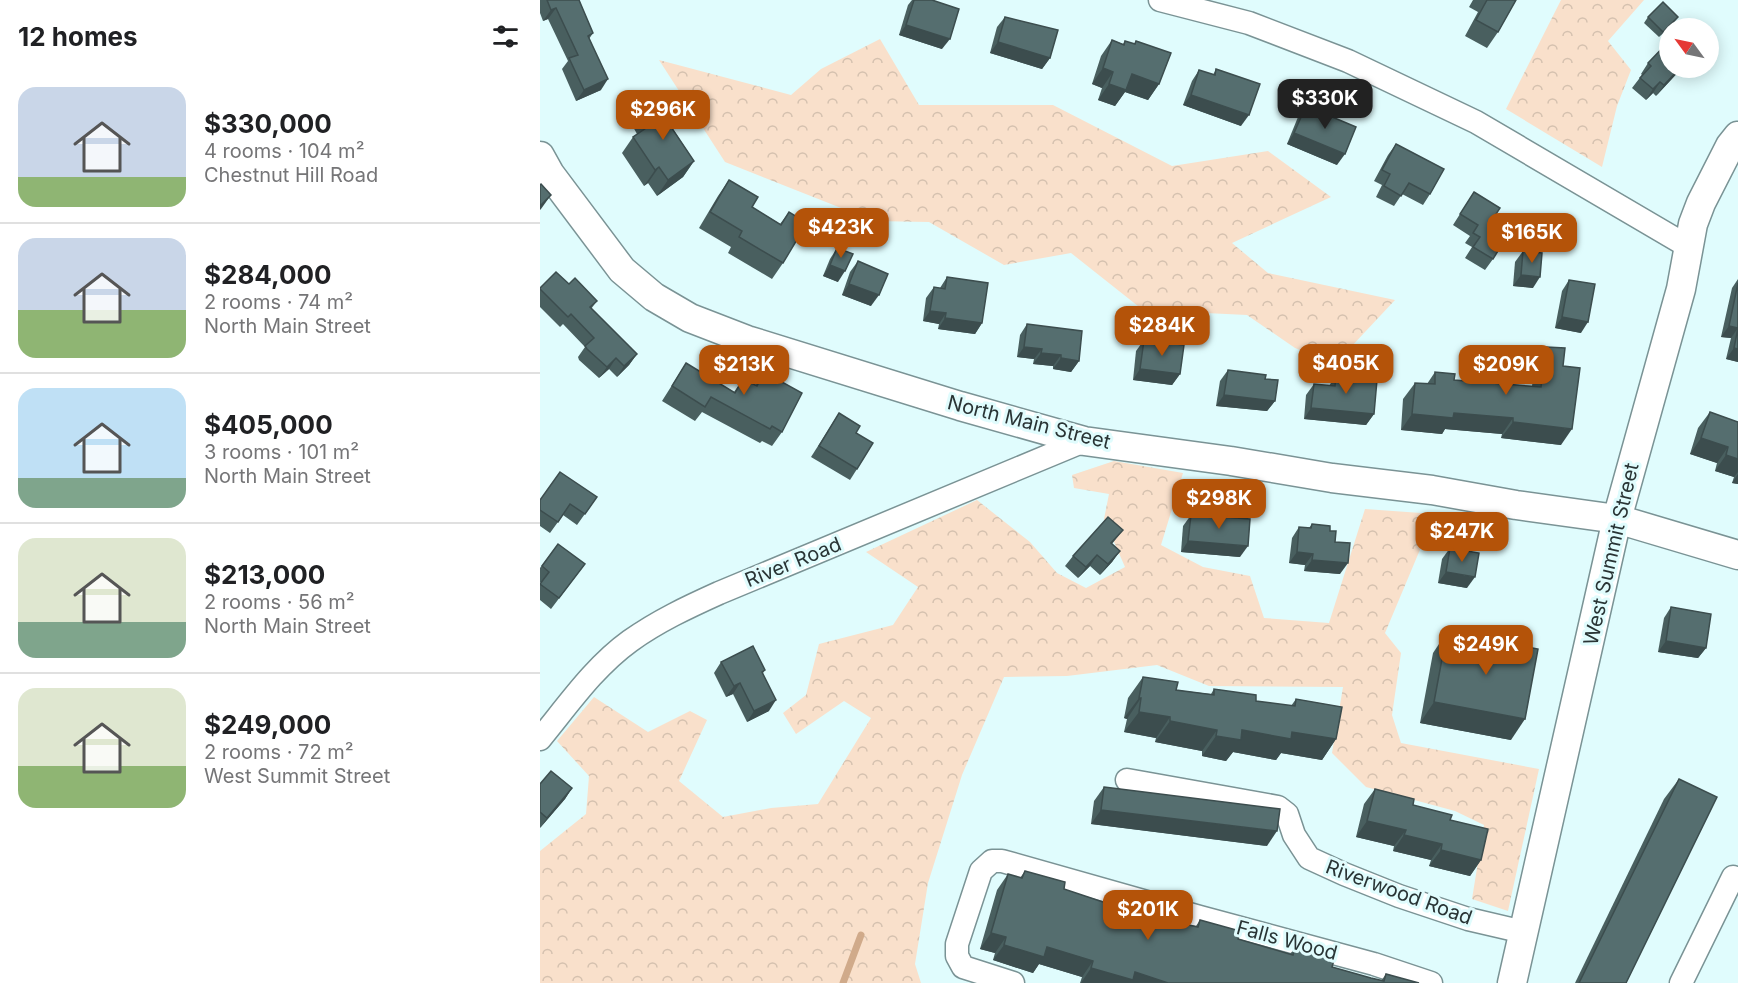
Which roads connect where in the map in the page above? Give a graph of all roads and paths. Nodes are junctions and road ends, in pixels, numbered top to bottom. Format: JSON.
{"nodes":[{"id":1,"x":1160,"y":0,"type":"edge"},
{"id":2,"x":1738,"y":136,"type":"edge"},
{"id":3,"x":540,"y":156,"type":"edge"},
{"id":4,"x":1689,"y":247,"type":"junction"},
{"id":5,"x":1084,"y":441,"type":"junction"},
{"id":6,"x":1617,"y":519,"type":"junction"},
{"id":7,"x":1738,"y":555,"type":"edge"},
{"id":8,"x":540,"y":739,"type":"edge"},
{"id":9,"x":1127,"y":780,"type":"dead end"},
{"id":10,"x":1733,"y":877,"type":"dead end"},
{"id":11,"x":1524,"y":932,"type":"junction"},
{"id":12,"x":1013,"y":983,"type":"edge"},
{"id":13,"x":1431,"y":983,"type":"edge"},
{"id":14,"x":1512,"y":983,"type":"edge"},
{"id":15,"x":1681,"y":983,"type":"edge"}],
"edges":[{"from":1,"to":4,"type":"street"},
{"from":2,"to":4,"type":"street","name":"West Summit Street"},
{"from":3,"to":5,"type":"street","name":"North Main Street"},
{"from":4,"to":6,"type":"street","name":"West Summit Street"},
{"from":5,"to":6,"type":"street","name":"North Main Street"},
{"from":5,"to":8,"type":"street","name":"River Road"},
{"from":6,"to":7,"type":"street","name":"North Main Street"},
{"from":6,"to":11,"type":"street","name":"West Summit Street"},
{"from":9,"to":11,"type":"street","name":"Riverwood Road"},
{"from":10,"to":15,"type":"street"},
{"from":11,"to":14,"type":"street","name":"West Summit Street"},
{"from":12,"to":13,"type":"street","name":"Falls Wood"}]}
